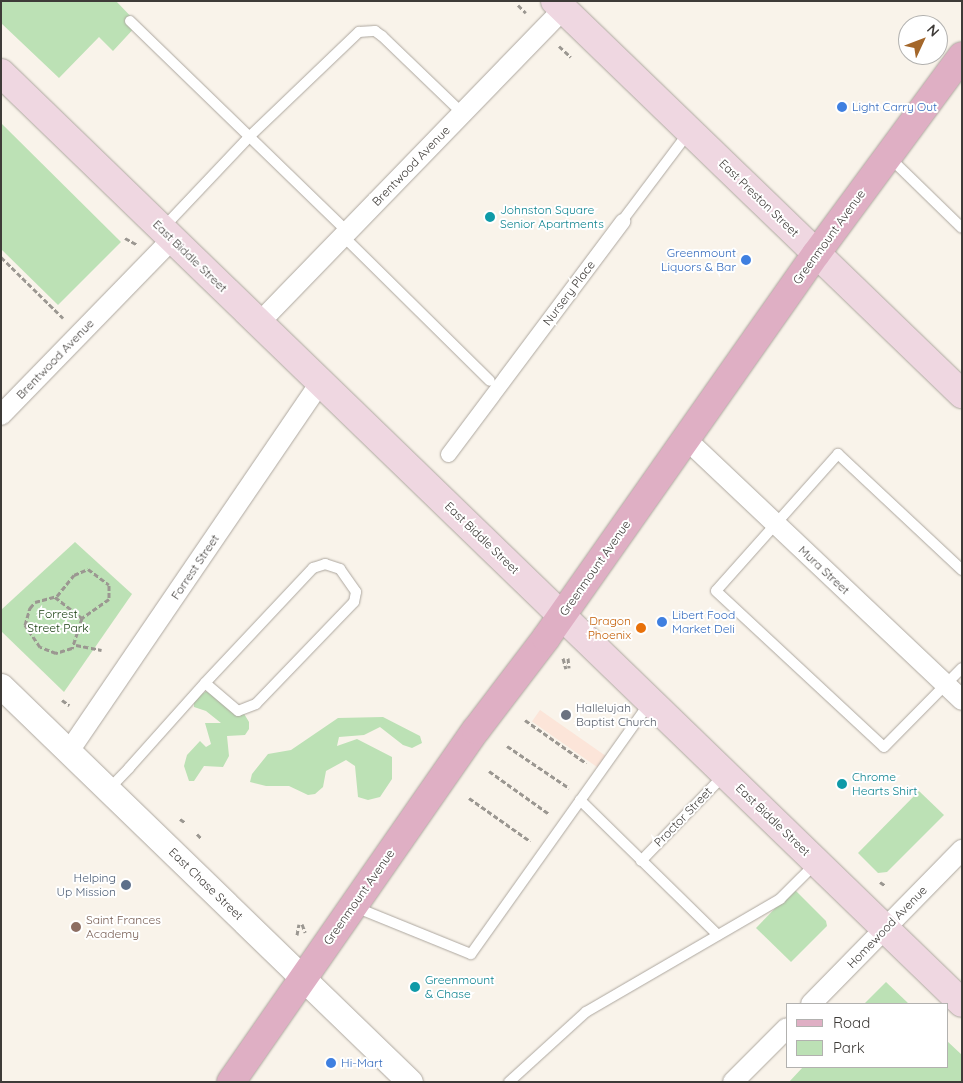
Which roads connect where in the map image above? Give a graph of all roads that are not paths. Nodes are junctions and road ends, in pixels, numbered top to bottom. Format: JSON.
{"nodes":[{"id":1,"x":559,"y":5,"type":"edge"},
{"id":2,"x":130,"y":21,"type":"dead end"},
{"id":3,"x":962,"y":56,"type":"edge"},
{"id":4,"x":1,"y":73,"type":"edge"},
{"id":5,"x":462,"y":113,"type":"junction"},
{"id":6,"x":689,"y":131,"type":"junction"},
{"id":7,"x":250,"y":136,"type":"junction"},
{"id":8,"x":888,"y":155,"type":"junction"},
{"id":9,"x":622,"y":221,"type":"joint"},
{"id":10,"x":962,"y":228,"type":"edge"},
{"id":11,"x":167,"y":234,"type":"junction"},
{"id":12,"x":345,"y":234,"type":"junction"},
{"id":13,"x":816,"y":254,"type":"junction"},
{"id":14,"x":259,"y":323,"type":"junction"},
{"id":15,"x":490,"y":381,"type":"dead end"},
{"id":16,"x":320,"y":382,"type":"junction"},
{"id":17,"x":962,"y":394,"type":"edge"},
{"id":18,"x":1,"y":415,"type":"edge"},
{"id":19,"x":686,"y":439,"type":"junction"},
{"id":20,"x":448,"y":454,"type":"dead end"},
{"id":21,"x":775,"y":524,"type":"junction"},
{"id":22,"x":962,"y":570,"type":"edge"},
{"id":23,"x":561,"y":615,"type":"junction"},
{"id":24,"x":962,"y":668,"type":"edge"},
{"id":25,"x":205,"y":684,"type":"junction"},
{"id":26,"x":946,"y":685,"type":"junction"},
{"id":27,"x":1,"y":686,"type":"edge"},
{"id":28,"x":962,"y":700,"type":"edge"},
{"id":29,"x":650,"y":702,"type":"junction"},
{"id":30,"x":68,"y":751,"type":"junction"},
{"id":31,"x":725,"y":774,"type":"junction"},
{"id":32,"x":109,"y":789,"type":"junction"},
{"id":33,"x":580,"y":799,"type":"junction"},
{"id":34,"x":962,"y":850,"type":"edge"},
{"id":35,"x":641,"y":861,"type":"junction"},
{"id":36,"x":817,"y":862,"type":"junction"},
{"id":37,"x":353,"y":906,"type":"junction"},
{"id":38,"x":886,"y":930,"type":"junction"},
{"id":39,"x":718,"y":935,"type":"junction"},
{"id":40,"x":302,"y":977,"type":"junction"},
{"id":41,"x":812,"y":1003,"type":"edge"},
{"id":42,"x":962,"y":1003,"type":"edge"},
{"id":43,"x":786,"y":1029,"type":"edge"},
{"id":44,"x":232,"y":1082,"type":"edge"},
{"id":45,"x":410,"y":1082,"type":"edge"},
{"id":46,"x":509,"y":1082,"type":"edge"},
{"id":47,"x":733,"y":1082,"type":"edge"}],
"edges":[{"from":1,"to":5,"type":"street","name":"Brentwood Avenue"},
{"from":1,"to":6,"type":"main road","name":"East Preston Street"},
{"from":2,"to":7,"type":"lane"},
{"from":3,"to":8,"type":"main road","name":"Greenmount Avenue"},
{"from":4,"to":11,"type":"main road","name":"East Biddle Street"},
{"from":5,"to":7,"type":"lane"},
{"from":5,"to":12,"type":"street","name":"Brentwood Avenue"},
{"from":6,"to":9,"type":"lane","name":"Nursery Place"},
{"from":6,"to":13,"type":"main road","name":"East Preston Street"},
{"from":7,"to":11,"type":"lane"},
{"from":7,"to":12,"type":"lane"},
{"from":8,"to":10,"type":"lane"},
{"from":8,"to":13,"type":"main road","name":"Greenmount Avenue"},
{"from":9,"to":20,"type":"street","name":"Nursery Place"},
{"from":11,"to":14,"type":"main road","name":"East Biddle Street"},
{"from":11,"to":18,"type":"street","name":"Brentwood Avenue"},
{"from":12,"to":14,"type":"street","name":"Brentwood Avenue"},
{"from":12,"to":15,"type":"lane"},
{"from":13,"to":17,"type":"main road","name":"East Preston Street"},
{"from":13,"to":19,"type":"main road","name":"Greenmount Avenue"},
{"from":14,"to":16,"type":"main road","name":"East Biddle Street"},
{"from":16,"to":23,"type":"main road","name":"East Biddle Street"},
{"from":16,"to":30,"type":"street","name":"Forrest Street"},
{"from":19,"to":21,"type":"street","name":"Mura Street"},
{"from":19,"to":23,"type":"main road","name":"Greenmount Avenue"},
{"from":21,"to":22,"type":"lane"},
{"from":21,"to":26,"type":"street","name":"Mura Street"},
{"from":21,"to":26,"type":"lane"},
{"from":23,"to":29,"type":"main road","name":"East Biddle Street"},
{"from":23,"to":37,"type":"main road","name":"Greenmount Avenue"},
{"from":24,"to":26,"type":"lane"},
{"from":25,"to":25,"type":"lane"},
{"from":25,"to":32,"type":"lane"},
{"from":26,"to":28,"type":"street","name":"Mura Street"},
{"from":27,"to":30,"type":"street","name":"East Chase Street"},
{"from":29,"to":31,"type":"main road","name":"East Biddle Street"},
{"from":29,"to":33,"type":"lane"},
{"from":30,"to":32,"type":"street","name":"East Chase Street"},
{"from":31,"to":35,"type":"lane","name":"Proctor Street"},
{"from":31,"to":36,"type":"main road","name":"East Biddle Street"},
{"from":32,"to":40,"type":"street","name":"East Chase Street"},
{"from":33,"to":35,"type":"lane"},
{"from":33,"to":37,"type":"lane"},
{"from":34,"to":38,"type":"street","name":"Homewood Avenue"},
{"from":35,"to":39,"type":"lane"},
{"from":36,"to":38,"type":"main road","name":"East Biddle Street"},
{"from":36,"to":39,"type":"lane"},
{"from":37,"to":40,"type":"main road","name":"Greenmount Avenue"},
{"from":38,"to":41,"type":"street","name":"Homewood Avenue"},
{"from":38,"to":42,"type":"main road","name":"East Biddle Street"},
{"from":39,"to":46,"type":"lane"},
{"from":40,"to":44,"type":"main road","name":"Greenmount Avenue"},
{"from":40,"to":45,"type":"street","name":"East Chase Street"},
{"from":43,"to":47,"type":"street"}]}
